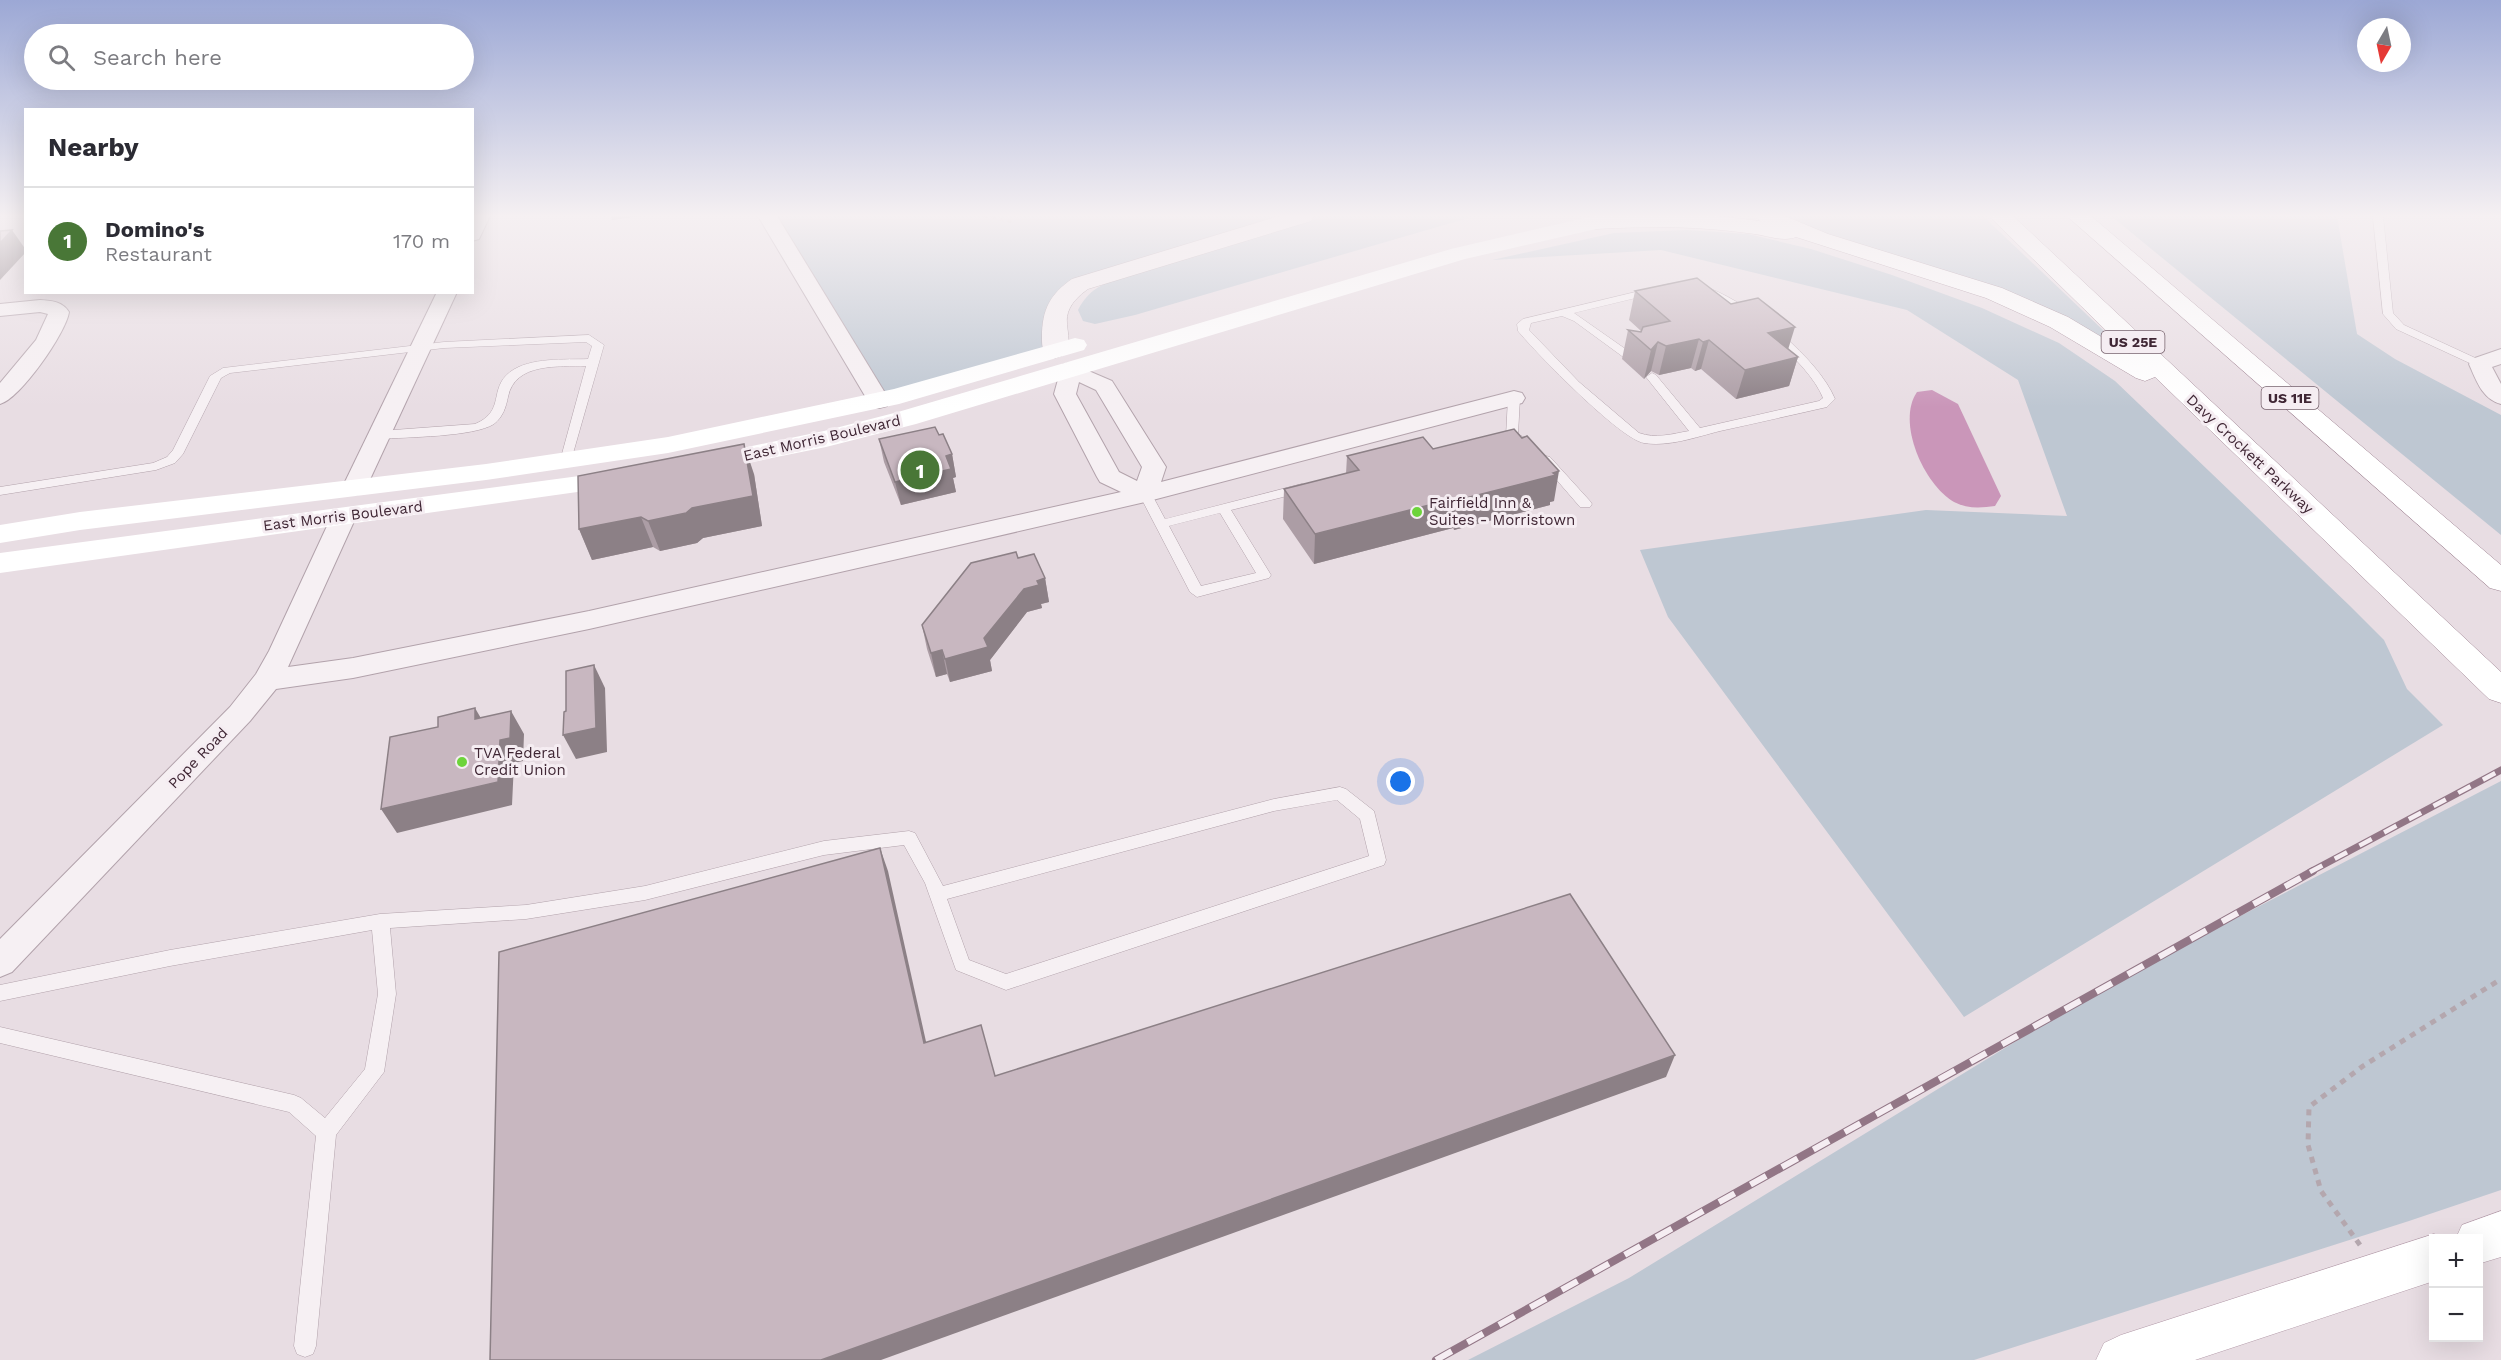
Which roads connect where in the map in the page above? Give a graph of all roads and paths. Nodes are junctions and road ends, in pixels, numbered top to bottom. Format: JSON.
{"nodes":[{"id":1,"x":805,"y":279,"type":"edge"},
{"id":2,"x":1095,"y":279,"type":"edge"},
{"id":3,"x":1310,"y":279,"type":"edge"},
{"id":4,"x":1364,"y":279,"type":"edge"},
{"id":5,"x":1950,"y":279,"type":"edge"},
{"id":6,"x":2067,"y":279,"type":"edge"},
{"id":7,"x":2152,"y":279,"type":"edge"},
{"id":8,"x":2384,"y":279,"type":"edge"},
{"id":9,"x":446,"y":294,"type":"edge"},
{"id":10,"x":0,"y":310,"type":"edge"},
{"id":11,"x":1563,"y":312,"type":"junction"},
{"id":12,"x":421,"y":349,"type":"junction"},
{"id":13,"x":1630,"y":357,"type":"edge"},
{"id":14,"x":1063,"y":360,"type":"junction"},
{"id":15,"x":2491,"y":360,"type":"edge"},
{"id":16,"x":593,"y":362,"type":"junction"},
{"id":17,"x":1652,"y":377,"type":"edge"},
{"id":18,"x":0,"y":397,"type":"edge"},
{"id":19,"x":2501,"y":397,"type":"edge"},
{"id":20,"x":1514,"y":398,"type":"joint"},
{"id":21,"x":879,"y":401,"type":"junction"},
{"id":22,"x":1127,"y":423,"type":"junction"},
{"id":23,"x":1087,"y":431,"type":"junction"},
{"id":24,"x":1697,"y":433,"type":"junction"},
{"id":25,"x":380,"y":435,"type":"junction"},
{"id":26,"x":566,"y":461,"type":"junction"},
{"id":27,"x":2265,"y":467,"type":"junction"},
{"id":28,"x":1316,"y":485,"type":"edge"},
{"id":29,"x":354,"y":488,"type":"junction"},
{"id":30,"x":0,"y":491,"type":"edge"},
{"id":31,"x":1145,"y":494,"type":"junction"},
{"id":32,"x":1586,"y":504,"type":"dead end"},
{"id":33,"x":1223,"y":508,"type":"junction"},
{"id":34,"x":343,"y":517,"type":"junction"},
{"id":35,"x":1161,"y":524,"type":"junction"},
{"id":36,"x":0,"y":534,"type":"edge"},
{"id":37,"x":0,"y":563,"type":"edge"},
{"id":38,"x":2501,"y":581,"type":"edge"},
{"id":39,"x":267,"y":680,"type":"junction"},
{"id":40,"x":2501,"y":691,"type":"edge"},
{"id":41,"x":938,"y":894,"type":"junction"},
{"id":42,"x":380,"y":921,"type":"junction"},
{"id":43,"x":0,"y":962,"type":"edge"},
{"id":44,"x":2501,"y":980,"type":"edge"},
{"id":45,"x":0,"y":993,"type":"edge"},
{"id":46,"x":0,"y":1035,"type":"edge"},
{"id":47,"x":326,"y":1132,"type":"junction"},
{"id":48,"x":2501,"y":1234,"type":"edge"},
{"id":49,"x":2483,"y":1239,"type":"edge"},
{"id":50,"x":2429,"y":1258,"type":"edge"},
{"id":51,"x":2382,"y":1275,"type":"junction"},
{"id":52,"x":305,"y":1346,"type":"dead end"},
{"id":53,"x":2121,"y":1360,"type":"edge"}],
"edges":[{"from":1,"to":21,"type":"street"},
{"from":2,"to":14,"type":"street"},
{"from":3,"to":14,"type":"main road","name":"East Morris Boulevard"},
{"from":4,"to":14,"type":"main road","name":"East Morris Boulevard"},
{"from":5,"to":27,"type":"main road"},
{"from":6,"to":27,"type":"main road","name":"Davy Crockett Parkway","number":"US 25E"},
{"from":7,"to":38,"type":"main road","number":"US 11E"},
{"from":8,"to":15,"type":"lane"},
{"from":9,"to":12,"type":"street"},
{"from":10,"to":18,"type":"street"},
{"from":11,"to":13,"type":"lane"},
{"from":11,"to":24,"type":"lane"},
{"from":11,"to":24,"type":"lane"},
{"from":12,"to":16,"type":"lane"},
{"from":12,"to":25,"type":"street"},
{"from":12,"to":30,"type":"lane"},
{"from":14,"to":21,"type":"main road","name":"East Morris Boulevard"},
{"from":14,"to":22,"type":"street"},
{"from":14,"to":23,"type":"street"},
{"from":14,"to":34,"type":"main road","name":"East Morris Boulevard"},
{"from":15,"to":19,"type":"street"},
{"from":16,"to":25,"type":"lane"},
{"from":16,"to":26,"type":"lane"},
{"from":17,"to":24,"type":"lane"},
{"from":20,"to":31,"type":"street"},
{"from":20,"to":32,"type":"lane"},
{"from":21,"to":26,"type":"main road","name":"East Morris Boulevard"},
{"from":22,"to":23,"type":"street"},
{"from":22,"to":31,"type":"street"},
{"from":23,"to":31,"type":"street"},
{"from":25,"to":29,"type":"street"},
{"from":26,"to":29,"type":"main road","name":"East Morris Boulevard"},
{"from":27,"to":40,"type":"main road","name":"Davy Crockett Parkway"},
{"from":28,"to":33,"type":"lane"},
{"from":29,"to":34,"type":"main road"},
{"from":29,"to":36,"type":"main road","name":"East Morris Boulevard"},
{"from":31,"to":35,"type":"lane"},
{"from":31,"to":39,"type":"street"},
{"from":33,"to":35,"type":"lane"},
{"from":33,"to":35,"type":"lane"},
{"from":34,"to":37,"type":"main road","name":"East Morris Boulevard"},
{"from":34,"to":39,"type":"street","name":"Pope Road"},
{"from":39,"to":43,"type":"street","name":"Pope Road"},
{"from":41,"to":41,"type":"lane"},
{"from":41,"to":42,"type":"lane"},
{"from":42,"to":45,"type":"lane"},
{"from":42,"to":47,"type":"lane"},
{"from":44,"to":51,"type":"path"},
{"from":46,"to":47,"type":"lane"},
{"from":47,"to":52,"type":"lane"},
{"from":48,"to":49,"type":"main road"},
{"from":50,"to":51,"type":"main road"},
{"from":51,"to":53,"type":"main road"}]}
